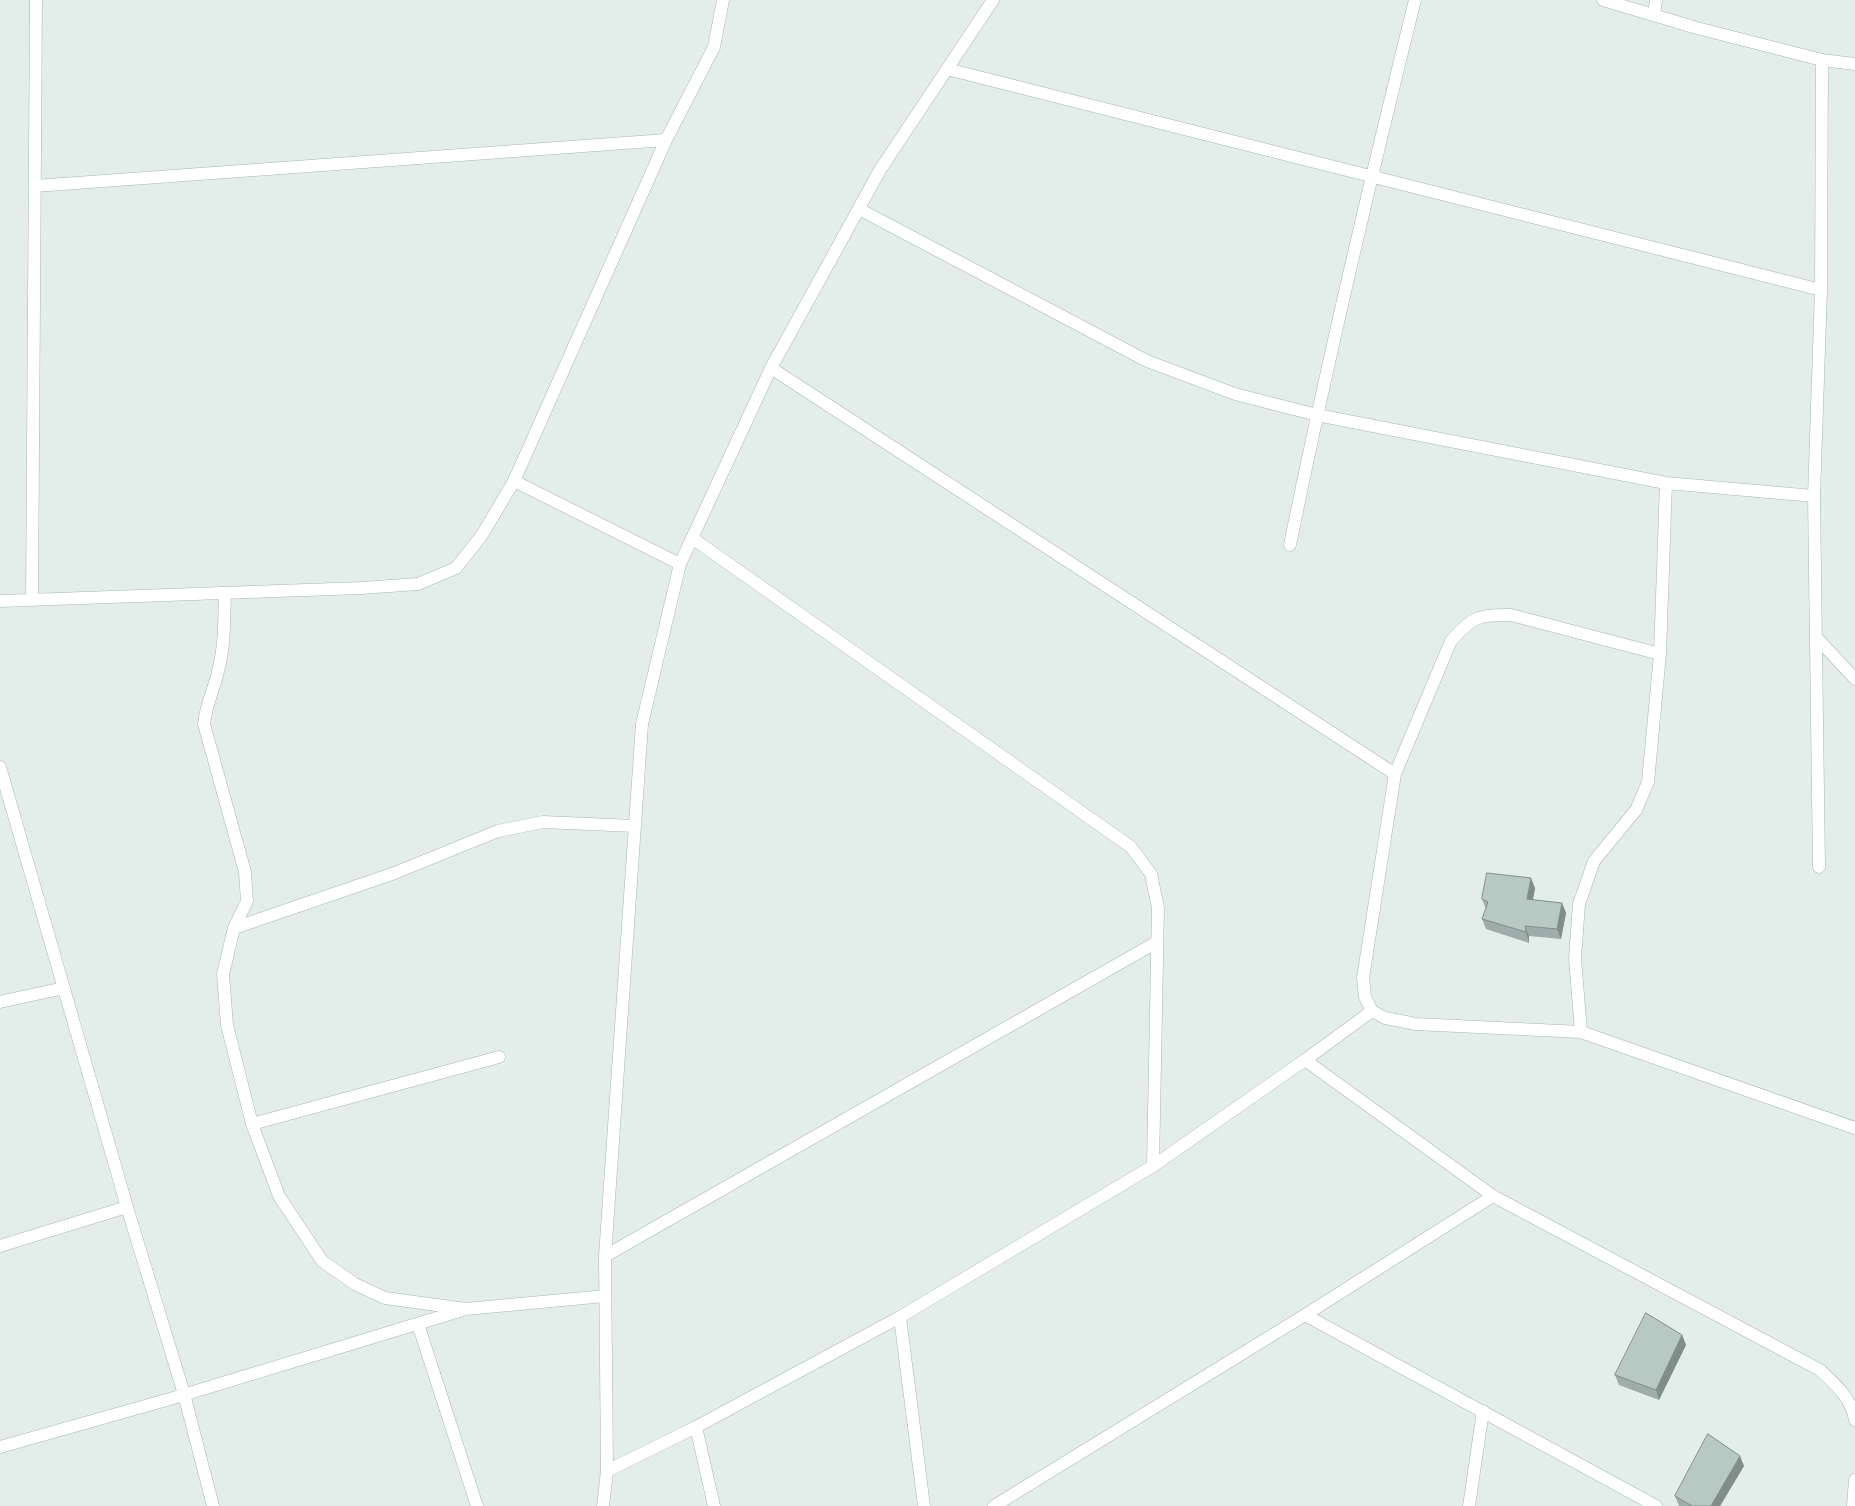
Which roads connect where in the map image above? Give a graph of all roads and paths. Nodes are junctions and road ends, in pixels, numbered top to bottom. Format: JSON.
{"nodes":[{"id":1,"x":36,"y":0,"type":"edge"},
{"id":2,"x":723,"y":0,"type":"edge"},
{"id":3,"x":993,"y":0,"type":"edge"},
{"id":4,"x":1415,"y":0,"type":"edge"},
{"id":5,"x":1603,"y":0,"type":"edge"},
{"id":6,"x":1656,"y":0,"type":"edge"},
{"id":7,"x":1654,"y":15,"type":"junction"},
{"id":8,"x":1822,"y":60,"type":"junction"},
{"id":9,"x":1855,"y":64,"type":"edge"},
{"id":10,"x":947,"y":69,"type":"junction"},
{"id":11,"x":666,"y":140,"type":"junction"},
{"id":12,"x":1371,"y":177,"type":"junction"},
{"id":13,"x":34,"y":186,"type":"junction"},
{"id":14,"x":859,"y":209,"type":"junction"},
{"id":15,"x":1821,"y":290,"type":"junction"},
{"id":16,"x":771,"y":368,"type":"junction"},
{"id":17,"x":1317,"y":415,"type":"junction"},
{"id":18,"x":514,"y":481,"type":"junction"},
{"id":19,"x":1666,"y":483,"type":"junction"},
{"id":20,"x":1814,"y":496,"type":"junction"},
{"id":21,"x":692,"y":538,"type":"junction"},
{"id":22,"x":1290,"y":545,"type":"dead end"},
{"id":23,"x":680,"y":564,"type":"junction"},
{"id":24,"x":225,"y":593,"type":"junction"},
{"id":25,"x":32,"y":600,"type":"junction"},
{"id":26,"x":0,"y":601,"type":"edge"},
{"id":27,"x":1816,"y":637,"type":"junction"},
{"id":28,"x":1660,"y":654,"type":"junction"},
{"id":29,"x":1855,"y":679,"type":"edge"},
{"id":30,"x":0,"y":767,"type":"edge"},
{"id":31,"x":1396,"y":774,"type":"junction"},
{"id":32,"x":635,"y":826,"type":"junction"},
{"id":33,"x":1819,"y":867,"type":"dead end"},
{"id":34,"x":234,"y":928,"type":"junction"},
{"id":35,"x":1157,"y":942,"type":"junction"},
{"id":36,"x":64,"y":988,"type":"junction"},
{"id":37,"x":0,"y":1002,"type":"edge"},
{"id":38,"x":1372,"y":1011,"type":"junction"},
{"id":39,"x":1581,"y":1032,"type":"junction"},
{"id":40,"x":499,"y":1057,"type":"dead end"},
{"id":41,"x":1306,"y":1060,"type":"junction"},
{"id":42,"x":252,"y":1124,"type":"junction"},
{"id":43,"x":1855,"y":1128,"type":"edge"},
{"id":44,"x":1153,"y":1166,"type":"junction"},
{"id":45,"x":1493,"y":1196,"type":"junction"},
{"id":46,"x":127,"y":1207,"type":"junction"},
{"id":47,"x":0,"y":1246,"type":"edge"},
{"id":48,"x":605,"y":1256,"type":"junction"},
{"id":49,"x":605,"y":1296,"type":"junction"},
{"id":50,"x":466,"y":1309,"type":"junction"},
{"id":51,"x":1305,"y":1315,"type":"junction"},
{"id":52,"x":900,"y":1317,"type":"junction"},
{"id":53,"x":418,"y":1324,"type":"junction"},
{"id":54,"x":184,"y":1394,"type":"junction"},
{"id":55,"x":1483,"y":1411,"type":"junction"},
{"id":56,"x":1855,"y":1420,"type":"edge"},
{"id":57,"x":696,"y":1427,"type":"junction"},
{"id":58,"x":0,"y":1447,"type":"edge"},
{"id":59,"x":607,"y":1471,"type":"junction"},
{"id":60,"x":1855,"y":1480,"type":"edge"},
{"id":61,"x":213,"y":1506,"type":"edge"},
{"id":62,"x":477,"y":1506,"type":"edge"},
{"id":63,"x":603,"y":1506,"type":"edge"},
{"id":64,"x":714,"y":1506,"type":"edge"},
{"id":65,"x":924,"y":1506,"type":"edge"},
{"id":66,"x":994,"y":1506,"type":"edge"},
{"id":67,"x":1469,"y":1506,"type":"edge"},
{"id":68,"x":1656,"y":1506,"type":"edge"},
{"id":69,"x":1853,"y":1506,"type":"edge"}],
"edges":[{"from":1,"to":13,"type":"street"},
{"from":2,"to":11,"type":"street"},
{"from":3,"to":10,"type":"street"},
{"from":4,"to":12,"type":"street"},
{"from":5,"to":7,"type":"street"},
{"from":6,"to":7,"type":"street"},
{"from":7,"to":8,"type":"street"},
{"from":8,"to":9,"type":"street"},
{"from":8,"to":15,"type":"street"},
{"from":10,"to":12,"type":"street"},
{"from":10,"to":14,"type":"street"},
{"from":11,"to":13,"type":"street"},
{"from":11,"to":18,"type":"street"},
{"from":12,"to":15,"type":"street"},
{"from":12,"to":17,"type":"street"},
{"from":13,"to":25,"type":"street"},
{"from":14,"to":16,"type":"street"},
{"from":14,"to":17,"type":"street"},
{"from":15,"to":20,"type":"street"},
{"from":16,"to":21,"type":"street"},
{"from":16,"to":31,"type":"street"},
{"from":17,"to":19,"type":"street"},
{"from":17,"to":22,"type":"street"},
{"from":18,"to":23,"type":"street"},
{"from":18,"to":24,"type":"street"},
{"from":19,"to":20,"type":"street"},
{"from":19,"to":28,"type":"street"},
{"from":20,"to":27,"type":"street"},
{"from":21,"to":23,"type":"street"},
{"from":21,"to":35,"type":"street"},
{"from":23,"to":32,"type":"street"},
{"from":24,"to":25,"type":"street"},
{"from":24,"to":34,"type":"street"},
{"from":25,"to":26,"type":"street"},
{"from":27,"to":29,"type":"street"},
{"from":27,"to":33,"type":"street"},
{"from":28,"to":31,"type":"street"},
{"from":28,"to":39,"type":"street"},
{"from":30,"to":36,"type":"street"},
{"from":31,"to":38,"type":"street"},
{"from":32,"to":34,"type":"street"},
{"from":32,"to":48,"type":"street"},
{"from":34,"to":42,"type":"street"},
{"from":35,"to":44,"type":"street"},
{"from":35,"to":48,"type":"street"},
{"from":36,"to":37,"type":"street"},
{"from":36,"to":46,"type":"street"},
{"from":38,"to":39,"type":"street"},
{"from":38,"to":41,"type":"street"},
{"from":39,"to":43,"type":"street"},
{"from":40,"to":42,"type":"street"},
{"from":41,"to":44,"type":"street"},
{"from":41,"to":45,"type":"street"},
{"from":42,"to":50,"type":"street"},
{"from":44,"to":52,"type":"street"},
{"from":45,"to":51,"type":"street"},
{"from":45,"to":56,"type":"street"},
{"from":46,"to":47,"type":"street"},
{"from":46,"to":54,"type":"street"},
{"from":48,"to":49,"type":"street"},
{"from":49,"to":50,"type":"street"},
{"from":49,"to":59,"type":"street"},
{"from":50,"to":53,"type":"street"},
{"from":51,"to":55,"type":"street"},
{"from":51,"to":66,"type":"street"},
{"from":52,"to":57,"type":"street"},
{"from":52,"to":65,"type":"street"},
{"from":53,"to":54,"type":"street"},
{"from":53,"to":62,"type":"street"},
{"from":54,"to":58,"type":"street"},
{"from":54,"to":61,"type":"street"},
{"from":55,"to":67,"type":"street"},
{"from":55,"to":68,"type":"street"},
{"from":57,"to":59,"type":"street"},
{"from":57,"to":64,"type":"street"},
{"from":59,"to":63,"type":"street"},
{"from":60,"to":69,"type":"street"}]}
